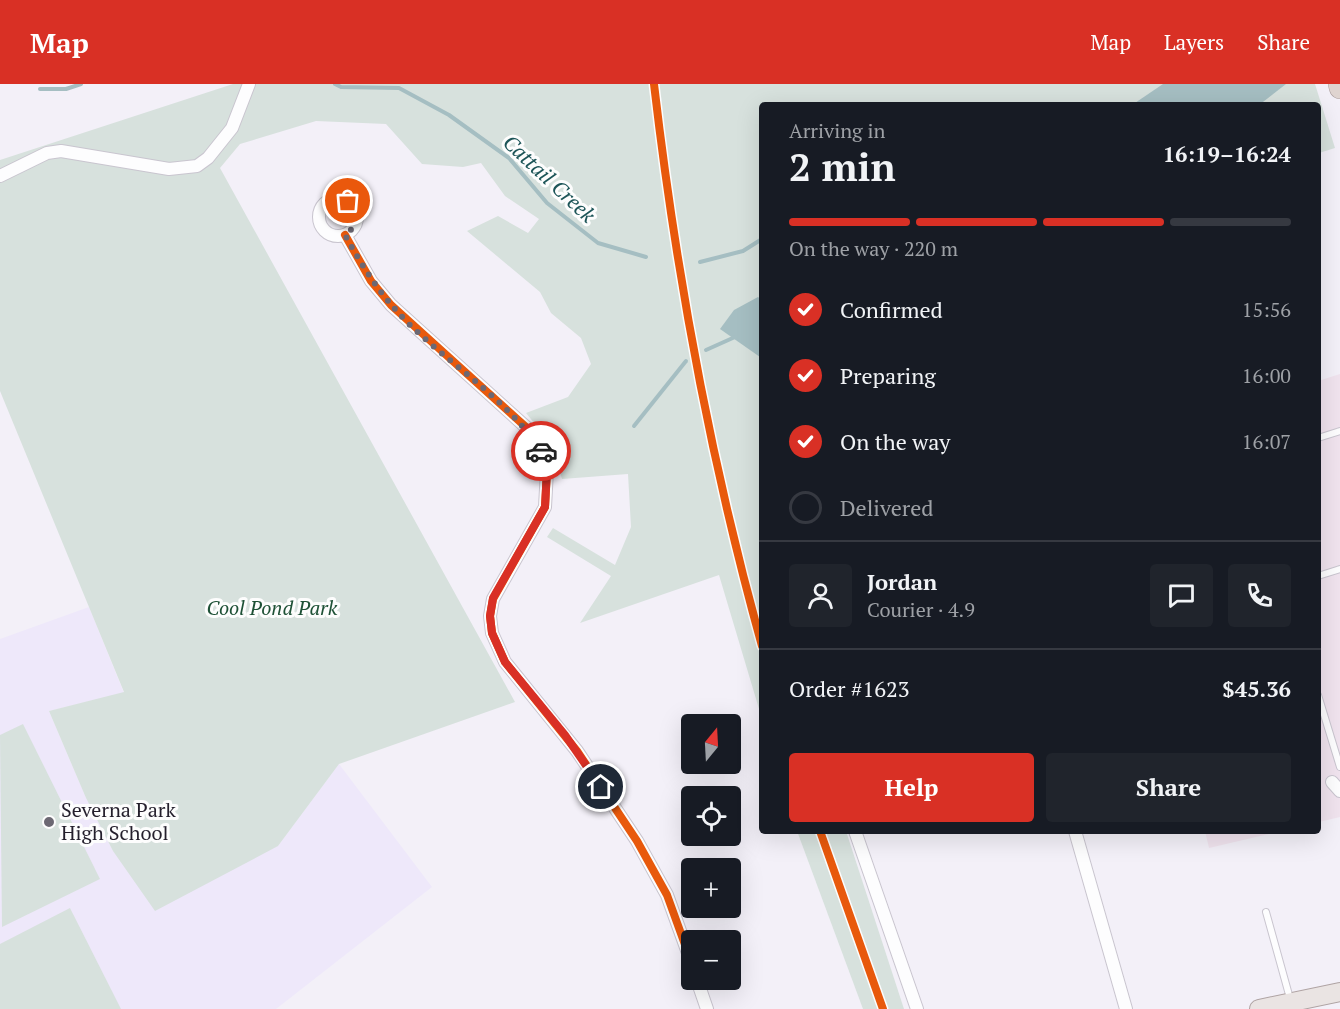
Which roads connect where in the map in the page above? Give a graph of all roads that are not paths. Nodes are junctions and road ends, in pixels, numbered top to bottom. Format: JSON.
{"nodes":[{"id":1,"x":249,"y":84,"type":"edge"},
{"id":2,"x":1339,"y":84,"type":"edge"},
{"id":3,"x":1340,"y":88,"type":"edge"},
{"id":4,"x":0,"y":176,"type":"edge"},
{"id":5,"x":345,"y":235,"type":"dead end"},
{"id":6,"x":1340,"y":431,"type":"edge"},
{"id":7,"x":1321,"y":437,"type":"edge"},
{"id":8,"x":1340,"y":569,"type":"edge"},
{"id":9,"x":1321,"y":575,"type":"edge"},
{"id":10,"x":1321,"y":705,"type":"edge"},
{"id":11,"x":1340,"y":767,"type":"edge"},
{"id":12,"x":856,"y":834,"type":"edge"},
{"id":13,"x":1076,"y":834,"type":"edge"},
{"id":14,"x":1266,"y":912,"type":"dead end"},
{"id":15,"x":681,"y":934,"type":"edge"},
{"id":16,"x":700,"y":990,"type":"edge"},
{"id":17,"x":1340,"y":992,"type":"edge"},
{"id":18,"x":1291,"y":1002,"type":"junction"},
{"id":19,"x":707,"y":1009,"type":"edge"},
{"id":20,"x":917,"y":1009,"type":"edge"},
{"id":21,"x":1126,"y":1009,"type":"edge"},
{"id":22,"x":1259,"y":1009,"type":"edge"}],
"edges":[{"from":1,"to":4,"type":"street"},
{"from":2,"to":3,"type":"highway"},
{"from":5,"to":15,"type":"street"},
{"from":6,"to":7,"type":"lane"},
{"from":8,"to":9,"type":"lane"},
{"from":10,"to":11,"type":"lane"},
{"from":12,"to":20,"type":"street"},
{"from":13,"to":21,"type":"street"},
{"from":14,"to":18,"type":"lane"},
{"from":16,"to":19,"type":"street"},
{"from":17,"to":18,"type":"main road"},
{"from":18,"to":22,"type":"main road"}]}
